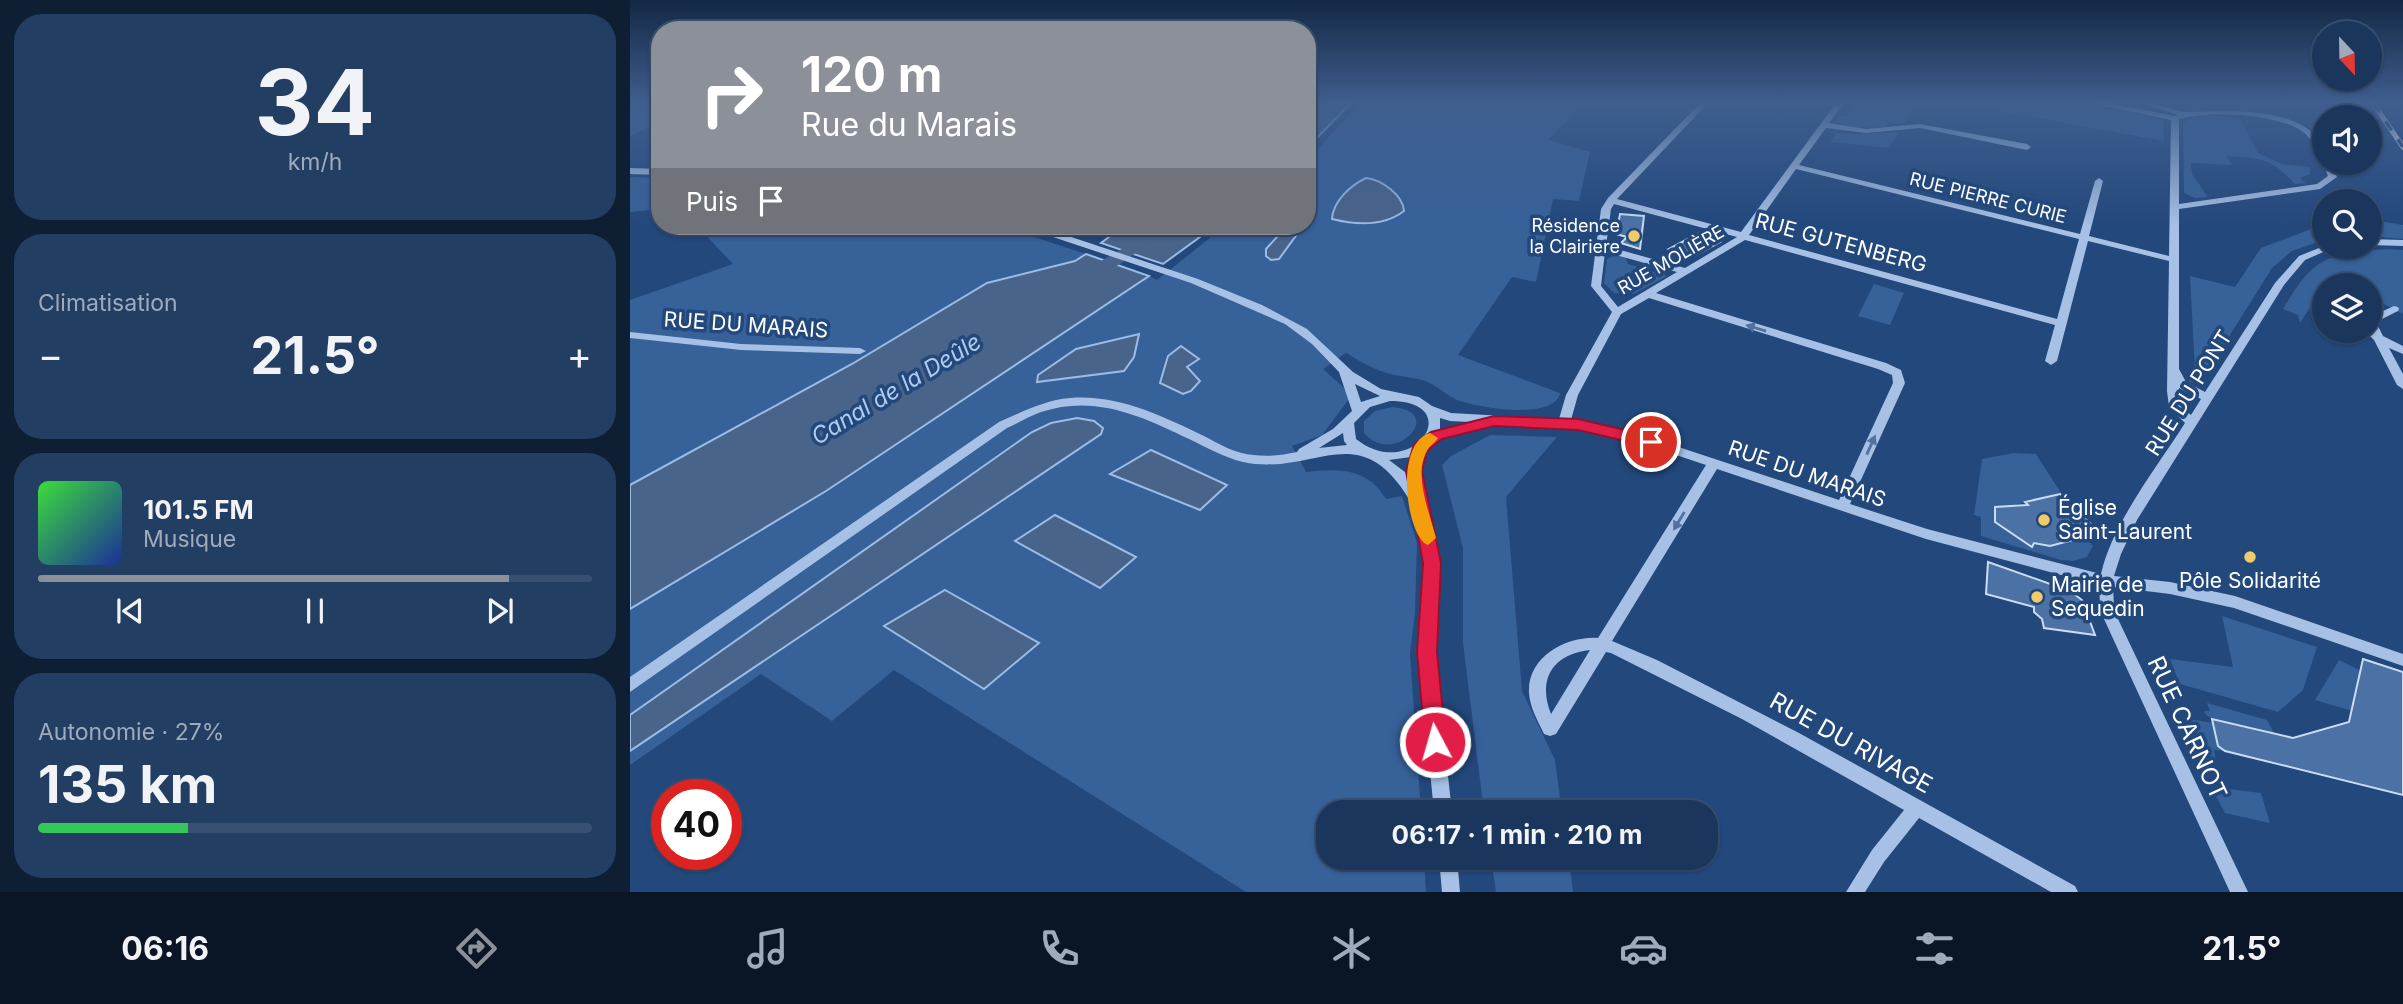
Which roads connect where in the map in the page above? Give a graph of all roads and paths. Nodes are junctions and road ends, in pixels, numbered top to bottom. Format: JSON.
{"nodes":[{"id":1,"x":1664,"y":145,"type":"edge"},
{"id":2,"x":1810,"y":145,"type":"edge"},
{"id":3,"x":2015,"y":145,"type":"edge"},
{"id":4,"x":2175,"y":145,"type":"edge"},
{"id":5,"x":2027,"y":147,"type":"dead end"},
{"id":6,"x":630,"y":164,"type":"edge"},
{"id":7,"x":651,"y":165,"type":"edge"},
{"id":8,"x":1794,"y":166,"type":"junction"},
{"id":9,"x":630,"y":171,"type":"edge"},
{"id":10,"x":651,"y":172,"type":"edge"},
{"id":11,"x":2332,"y":175,"type":"edge"},
{"id":12,"x":2099,"y":181,"type":"dead end"},
{"id":13,"x":1611,"y":200,"type":"junction"},
{"id":14,"x":2174,"y":207,"type":"junction"},
{"id":15,"x":1057,"y":235,"type":"edge"},
{"id":16,"x":1744,"y":236,"type":"junction"},
{"id":17,"x":2084,"y":237,"type":"junction"},
{"id":18,"x":2382,"y":242,"type":"edge"},
{"id":19,"x":2403,"y":243,"type":"edge"},
{"id":20,"x":1601,"y":248,"type":"junction"},
{"id":21,"x":2312,"y":254,"type":"edge"},
{"id":22,"x":2175,"y":260,"type":"junction"},
{"id":23,"x":1686,"y":272,"type":"junction"},
{"id":24,"x":1196,"y":284,"type":"joint"},
{"id":25,"x":1648,"y":294,"type":"junction"},
{"id":26,"x":2394,"y":309,"type":"dead end"},
{"id":27,"x":1617,"y":312,"type":"junction"},
{"id":28,"x":2382,"y":316,"type":"edge"},
{"id":29,"x":2061,"y":323,"type":"junction"},
{"id":30,"x":630,"y":335,"type":"edge"},
{"id":31,"x":2382,"y":340,"type":"edge"},
{"id":32,"x":2380,"y":343,"type":"edge"},
{"id":33,"x":860,"y":351,"type":"dead end"},
{"id":34,"x":2403,"y":351,"type":"edge"},
{"id":35,"x":2051,"y":361,"type":"dead end"},
{"id":36,"x":1341,"y":370,"type":"junction"},
{"id":37,"x":2175,"y":372,"type":"junction"},
{"id":38,"x":2401,"y":376,"type":"edge"},
{"id":39,"x":1396,"y":397,"type":"junction"},
{"id":40,"x":2208,"y":398,"type":"junction"},
{"id":41,"x":1429,"y":408,"type":"junction"},
{"id":42,"x":1353,"y":414,"type":"junction"},
{"id":43,"x":1494,"y":421,"type":"junction"},
{"id":44,"x":1564,"y":423,"type":"junction"},
{"id":45,"x":2192,"y":423,"type":"junction"},
{"id":46,"x":1431,"y":438,"type":"junction"},
{"id":47,"x":1419,"y":448,"type":"junction"},
{"id":48,"x":1365,"y":452,"type":"junction"},
{"id":49,"x":1290,"y":458,"type":"junction"},
{"id":50,"x":1714,"y":463,"type":"junction"},
{"id":51,"x":1418,"y":501,"type":"junction"},
{"id":52,"x":1842,"y":507,"type":"junction"},
{"id":53,"x":2106,"y":581,"type":"junction"},
{"id":54,"x":1605,"y":645,"type":"junction"},
{"id":55,"x":2403,"y":660,"type":"edge"},
{"id":56,"x":630,"y":685,"type":"edge"},
{"id":57,"x":1442,"y":800,"type":"edge"},
{"id":58,"x":1916,"y":808,"type":"junction"},
{"id":59,"x":1449,"y":870,"type":"edge"},
{"id":60,"x":1451,"y":892,"type":"edge"},
{"id":61,"x":1855,"y":892,"type":"edge"},
{"id":62,"x":2069,"y":892,"type":"edge"},
{"id":63,"x":2239,"y":892,"type":"edge"}],
"edges":[{"from":1,"to":13,"type":"street"},
{"from":2,"to":8,"type":"street","name":"RUE MOLIÈRE"},
{"from":3,"to":5,"type":"street"},
{"from":4,"to":14,"type":"street"},
{"from":6,"to":7,"type":"street"},
{"from":8,"to":16,"type":"street","name":"RUE MOLIÈRE"},
{"from":8,"to":17,"type":"street","name":"RUE PIERRE CURIE"},
{"from":9,"to":10,"type":"street"},
{"from":11,"to":14,"type":"street"},
{"from":12,"to":17,"type":"street"},
{"from":13,"to":16,"type":"street","name":"RUE GUTENBERG"},
{"from":13,"to":20,"type":"street"},
{"from":14,"to":22,"type":"street"},
{"from":15,"to":24,"type":"street"},
{"from":16,"to":23,"type":"street","name":"RUE MOLIÈRE"},
{"from":16,"to":29,"type":"street","name":"RUE GUTENBERG"},
{"from":17,"to":22,"type":"street","name":"RUE PIERRE CURIE"},
{"from":17,"to":29,"type":"street"},
{"from":18,"to":19,"type":"street"},
{"from":20,"to":23,"type":"street"},
{"from":20,"to":27,"type":"street"},
{"from":21,"to":40,"type":"street","name":"RUE DU PONT"},
{"from":22,"to":37,"type":"street"},
{"from":23,"to":25,"type":"street","name":"RUE MOLIÈRE"},
{"from":24,"to":36,"type":"street"},
{"from":25,"to":27,"type":"street","name":"RUE MOLIÈRE"},
{"from":52,"to":25,"type":"street","one_way":true},
{"from":26,"to":28,"type":"street"},
{"from":27,"to":44,"type":"street"},
{"from":29,"to":35,"type":"street"},
{"from":30,"to":33,"type":"street","name":"RUE DU MARAIS"},
{"from":31,"to":34,"type":"street"},
{"from":32,"to":38,"type":"street"},
{"from":36,"to":39,"type":"street"},
{"from":36,"to":42,"type":"street"},
{"from":37,"to":40,"type":"street"},
{"from":37,"to":45,"type":"street"},
{"from":39,"to":41,"type":"street"},
{"from":39,"to":42,"type":"street"},
{"from":40,"to":45,"type":"street","name":"RUE DU PONT"},
{"from":41,"to":43,"type":"street","name":"RUE DU MARAIS"},
{"from":41,"to":46,"type":"street"},
{"from":42,"to":48,"type":"street"},
{"from":42,"to":49,"type":"street"},
{"from":43,"to":44,"type":"street","name":"RUE DU MARAIS"},
{"from":43,"to":46,"type":"street","name":"RUE DU MARAIS"},
{"from":44,"to":50,"type":"street","name":"RUE DU MARAIS"},
{"from":45,"to":53,"type":"street","name":"RUE DU PONT"},
{"from":46,"to":47,"type":"street"},
{"from":47,"to":48,"type":"street"},
{"from":47,"to":51,"type":"street"},
{"from":48,"to":49,"type":"street"},
{"from":48,"to":51,"type":"street"},
{"from":49,"to":56,"type":"street"},
{"from":50,"to":52,"type":"street","name":"RUE DU MARAIS"},
{"from":50,"to":54,"type":"street","one_way":true},
{"from":51,"to":57,"type":"street"},
{"from":52,"to":53,"type":"street","name":"RUE DU MARAIS"},
{"from":53,"to":55,"type":"street","name":"RUE DU MARAIS"},
{"from":53,"to":63,"type":"street","name":"RUE CARNOT"},
{"from":54,"to":54,"type":"street"},
{"from":54,"to":58,"type":"street","name":"RUE DU RIVAGE"},
{"from":58,"to":61,"type":"street"},
{"from":58,"to":62,"type":"street","name":"RUE DU RIVAGE"},
{"from":59,"to":60,"type":"street"}]}
